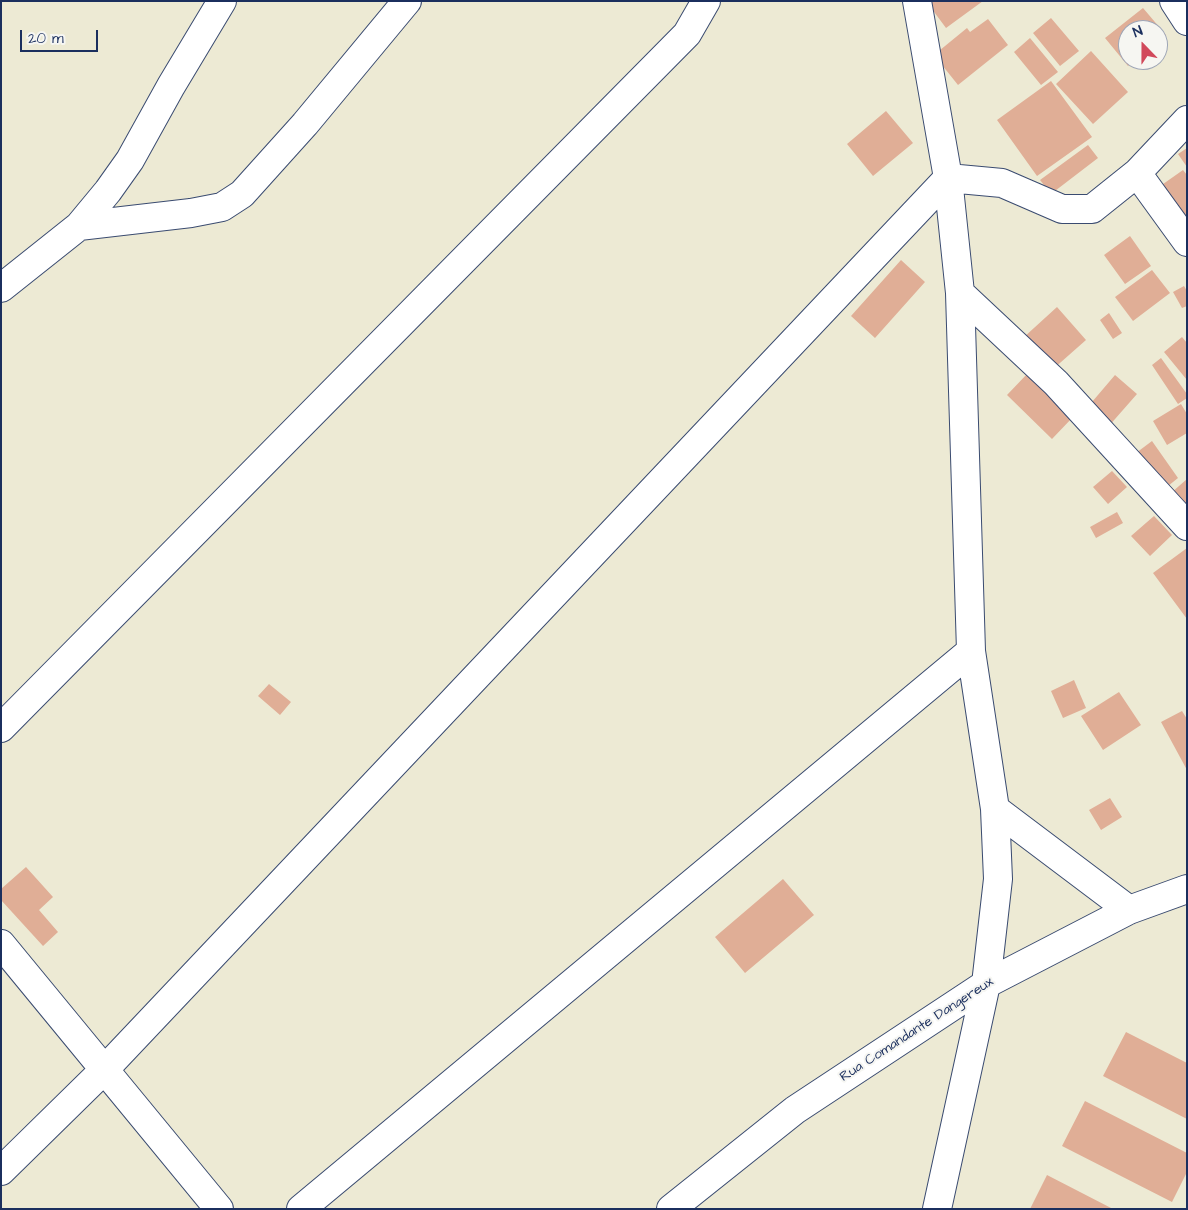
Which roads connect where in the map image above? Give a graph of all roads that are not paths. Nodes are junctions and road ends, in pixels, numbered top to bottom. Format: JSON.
{"nodes":[{"id":1,"x":222,"y":1,"type":"edge"},
{"id":2,"x":407,"y":1,"type":"edge"},
{"id":3,"x":706,"y":1,"type":"edge"},
{"id":4,"x":917,"y":1,"type":"edge"},
{"id":5,"x":1174,"y":1,"type":"edge"},
{"id":6,"x":1187,"y":21,"type":"edge"},
{"id":7,"x":1187,"y":120,"type":"edge"},
{"id":8,"x":1137,"y":173,"type":"junction"},
{"id":9,"x":948,"y":178,"type":"junction"},
{"id":10,"x":79,"y":226,"type":"junction"},
{"id":11,"x":1187,"y":242,"type":"edge"},
{"id":12,"x":1,"y":288,"type":"edge"},
{"id":13,"x":960,"y":293,"type":"junction"},
{"id":14,"x":1187,"y":526,"type":"edge"},
{"id":15,"x":971,"y":651,"type":"junction"},
{"id":16,"x":1,"y":728,"type":"edge"},
{"id":17,"x":995,"y":809,"type":"junction"},
{"id":18,"x":1187,"y":890,"type":"edge"},
{"id":19,"x":1129,"y":910,"type":"junction"},
{"id":20,"x":1,"y":944,"type":"edge"},
{"id":21,"x":986,"y":984,"type":"junction"},
{"id":22,"x":106,"y":1068,"type":"junction"},
{"id":23,"x":1,"y":1170,"type":"edge"},
{"id":24,"x":219,"y":1209,"type":"edge"},
{"id":25,"x":301,"y":1209,"type":"edge"},
{"id":26,"x":671,"y":1209,"type":"edge"},
{"id":27,"x":937,"y":1209,"type":"edge"}],
"edges":[{"from":1,"to":10,"type":"street"},
{"from":2,"to":10,"type":"street"},
{"from":3,"to":16,"type":"street"},
{"from":4,"to":9,"type":"street"},
{"from":5,"to":6,"type":"street"},
{"from":7,"to":8,"type":"street"},
{"from":8,"to":9,"type":"street"},
{"from":8,"to":11,"type":"street"},
{"from":9,"to":13,"type":"street"},
{"from":9,"to":22,"type":"street"},
{"from":10,"to":12,"type":"street"},
{"from":13,"to":14,"type":"street"},
{"from":13,"to":15,"type":"street"},
{"from":15,"to":17,"type":"street"},
{"from":15,"to":25,"type":"street"},
{"from":17,"to":19,"type":"street"},
{"from":17,"to":21,"type":"street"},
{"from":18,"to":19,"type":"street","name":"Rua Comandante Dangereux"},
{"from":19,"to":21,"type":"street","name":"Rua Comandante Dangereux"},
{"from":20,"to":22,"type":"street"},
{"from":21,"to":26,"type":"street","name":"Rua Comandante Dangereux"},
{"from":21,"to":27,"type":"street"},
{"from":22,"to":23,"type":"street"},
{"from":22,"to":24,"type":"street"}]}
